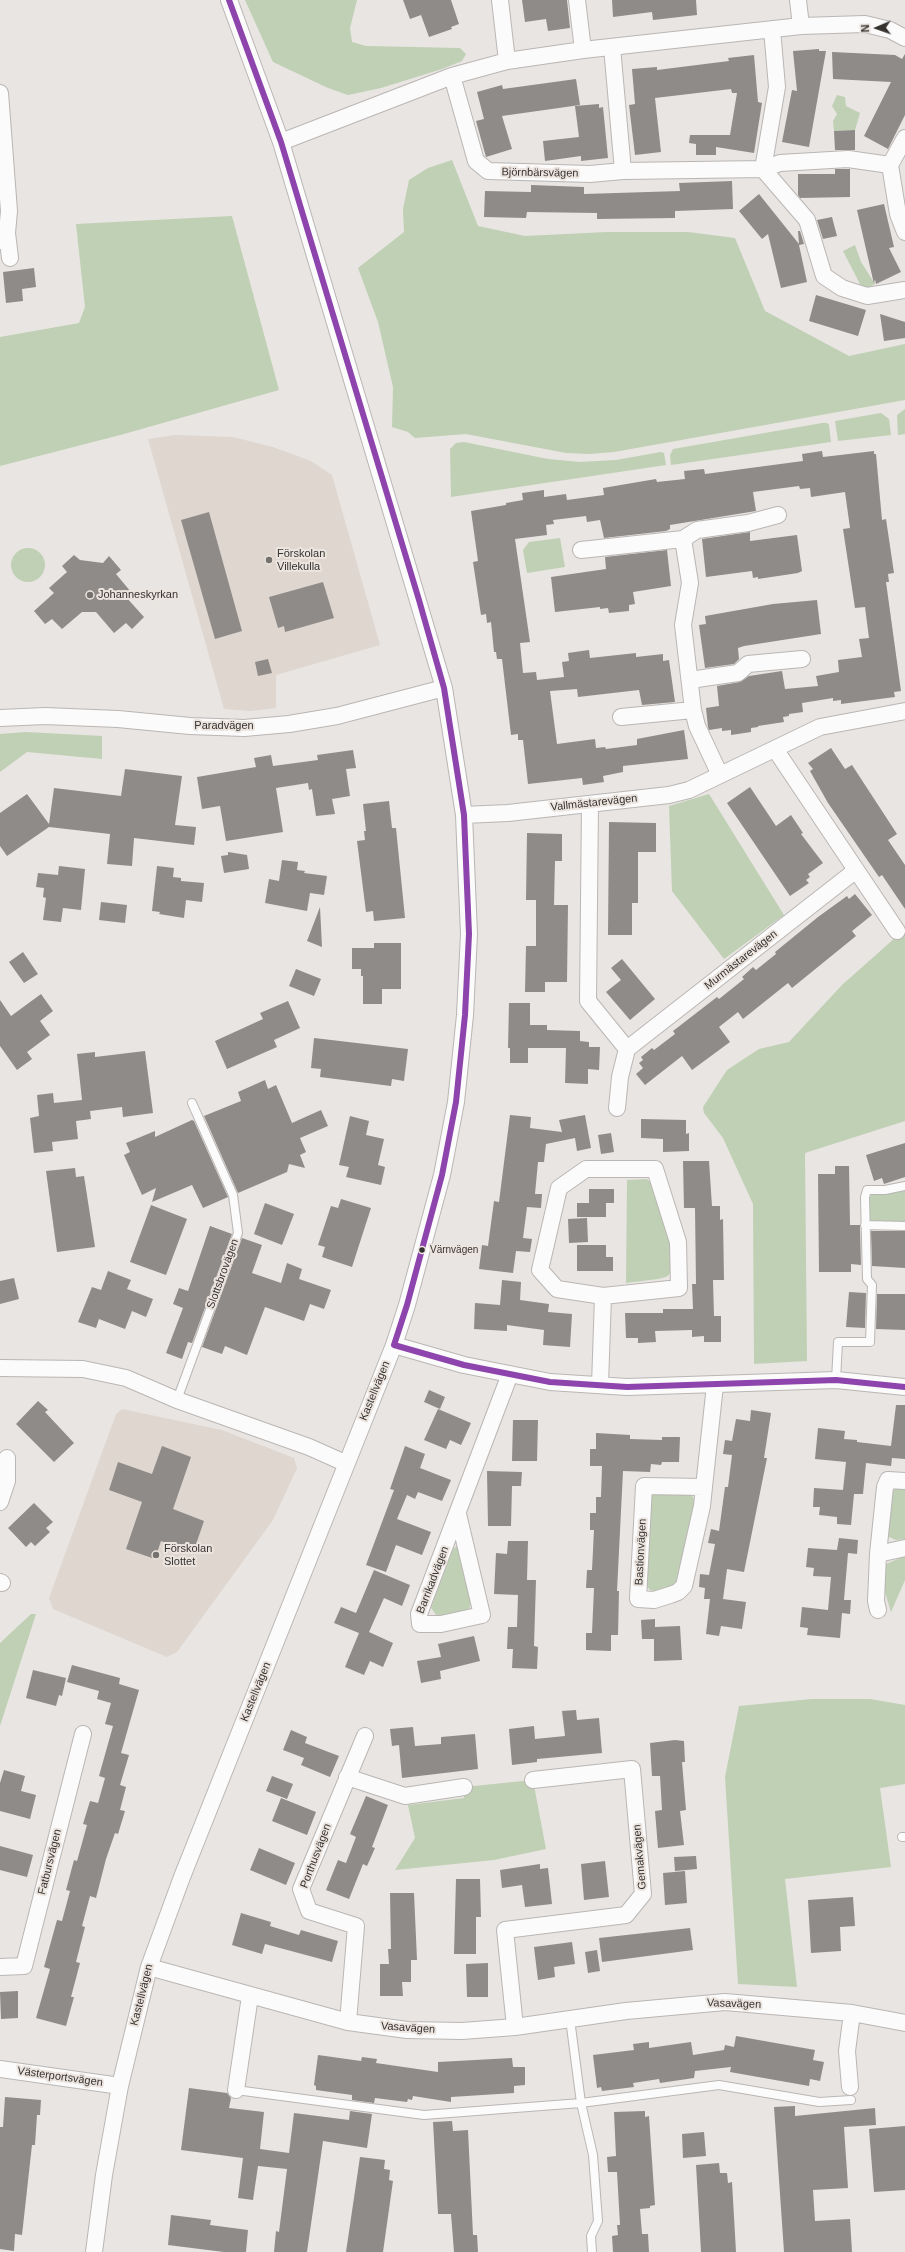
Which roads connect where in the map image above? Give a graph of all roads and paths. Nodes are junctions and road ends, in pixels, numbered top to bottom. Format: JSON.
{"nodes":[{"id":1,"x":228,"y":0,"type":"edge"},
{"id":2,"x":500,"y":0,"type":"edge"},
{"id":3,"x":577,"y":0,"type":"edge"},
{"id":4,"x":798,"y":0,"type":"edge"},
{"id":5,"x":801,"y":26,"type":"junction"},
{"id":6,"x":772,"y":29,"type":"junction"},
{"id":7,"x":905,"y":38,"type":"edge"},
{"id":8,"x":612,"y":47,"type":"junction"},
{"id":9,"x":583,"y":50,"type":"junction"},
{"id":10,"x":507,"y":61,"type":"junction"},
{"id":11,"x":452,"y":76,"type":"junction"},
{"id":12,"x":0,"y":93,"type":"edge"},
{"id":13,"x":905,"y":138,"type":"edge"},
{"id":14,"x":280,"y":142,"type":"junction"},
{"id":15,"x":890,"y":164,"type":"junction"},
{"id":16,"x":763,"y":169,"type":"junction"},
{"id":17,"x":623,"y":171,"type":"junction"},
{"id":18,"x":905,"y":232,"type":"edge"},
{"id":19,"x":3,"y":237,"type":"edge"},
{"id":20,"x":10,"y":258,"type":"dead end"},
{"id":21,"x":905,"y":290,"type":"edge"},
{"id":22,"x":778,"y":515,"type":"dead end"},
{"id":23,"x":683,"y":539,"type":"junction"},
{"id":24,"x":581,"y":550,"type":"dead end"},
{"id":25,"x":802,"y":659,"type":"dead end"},
{"id":26,"x":690,"y":680,"type":"junction"},
{"id":27,"x":444,"y":688,"type":"junction"},
{"id":28,"x":693,"y":710,"type":"junction"},
{"id":29,"x":905,"y":711,"type":"edge"},
{"id":30,"x":621,"y":717,"type":"dead end"},
{"id":31,"x":0,"y":718,"type":"edge"},
{"id":32,"x":775,"y":749,"type":"junction"},
{"id":33,"x":720,"y":775,"type":"junction"},
{"id":34,"x":590,"y":804,"type":"junction"},
{"id":35,"x":464,"y":815,"type":"junction"},
{"id":36,"x":855,"y":871,"type":"junction"},
{"id":37,"x":897,"y":931,"type":"dead end"},
{"id":38,"x":627,"y":1049,"type":"junction"},
{"id":39,"x":192,"y":1103,"type":"dead end"},
{"id":40,"x":617,"y":1108,"type":"dead end"},
{"id":41,"x":905,"y":1186,"type":"edge"},
{"id":42,"x":865,"y":1226,"type":"junction"},
{"id":43,"x":905,"y":1226,"type":"edge"},
{"id":44,"x":603,"y":1296,"type":"junction"},
{"id":45,"x":394,"y":1345,"type":"junction"},
{"id":46,"x":0,"y":1368,"type":"edge"},
{"id":47,"x":510,"y":1374,"type":"junction"},
{"id":48,"x":836,"y":1380,"type":"junction"},
{"id":49,"x":714,"y":1385,"type":"junction"},
{"id":50,"x":600,"y":1386,"type":"junction"},
{"id":51,"x":905,"y":1387,"type":"edge"},
{"id":52,"x":178,"y":1400,"type":"junction"},
{"id":53,"x":7,"y":1458,"type":"dead end"},
{"id":54,"x":345,"y":1463,"type":"junction"},
{"id":55,"x":905,"y":1481,"type":"edge"},
{"id":56,"x":704,"y":1487,"type":"junction"},
{"id":57,"x":0,"y":1502,"type":"edge"},
{"id":58,"x":458,"y":1514,"type":"junction"},
{"id":59,"x":905,"y":1548,"type":"edge"},
{"id":60,"x":878,"y":1554,"type":"junction"},
{"id":61,"x":878,"y":1610,"type":"dead end"},
{"id":62,"x":83,"y":1734,"type":"dead end"},
{"id":63,"x":365,"y":1736,"type":"dead end"},
{"id":64,"x":347,"y":1777,"type":"junction"},
{"id":65,"x":533,"y":1780,"type":"dead end"},
{"id":66,"x":464,"y":1787,"type":"dead end"},
{"id":67,"x":0,"y":1967,"type":"edge"},
{"id":68,"x":149,"y":1967,"type":"junction"},
{"id":69,"x":250,"y":1996,"type":"junction"},
{"id":70,"x":852,"y":2013,"type":"junction"},
{"id":71,"x":570,"y":2019,"type":"junction"},
{"id":72,"x":348,"y":2022,"type":"junction"},
{"id":73,"x":905,"y":2023,"type":"edge"},
{"id":74,"x":515,"y":2027,"type":"junction"},
{"id":75,"x":0,"y":2069,"type":"edge"},
{"id":76,"x":120,"y":2086,"type":"junction"},
{"id":77,"x":236,"y":2090,"type":"joint"},
{"id":78,"x":851,"y":2093,"type":"joint"},
{"id":79,"x":581,"y":2103,"type":"junction"},
{"id":80,"x":94,"y":2252,"type":"edge"},
{"id":81,"x":592,"y":2252,"type":"edge"}],
"edges":[{"from":1,"to":14,"type":"street","name":"Kastellvägen"},
{"from":2,"to":10,"type":"street"},
{"from":3,"to":9,"type":"street"},
{"from":4,"to":5,"type":"street"},
{"from":5,"to":6,"type":"street"},
{"from":5,"to":7,"type":"street"},
{"from":6,"to":8,"type":"street"},
{"from":6,"to":16,"type":"street"},
{"from":8,"to":9,"type":"street"},
{"from":8,"to":17,"type":"street"},
{"from":9,"to":10,"type":"street"},
{"from":10,"to":11,"type":"street"},
{"from":11,"to":14,"type":"street"},
{"from":11,"to":17,"type":"street","name":"Björnbärsvägen"},
{"from":12,"to":19,"type":"street"},
{"from":13,"to":15,"type":"street"},
{"from":14,"to":27,"type":"street","name":"Kastellvägen"},
{"from":15,"to":16,"type":"street","name":"Björnbärsvägen"},
{"from":15,"to":18,"type":"street"},
{"from":16,"to":17,"type":"street","name":"Björnbärsvägen"},
{"from":16,"to":21,"type":"street"},
{"from":19,"to":20,"type":"street"},
{"from":22,"to":23,"type":"street"},
{"from":23,"to":24,"type":"street"},
{"from":23,"to":26,"type":"street"},
{"from":25,"to":26,"type":"street"},
{"from":26,"to":28,"type":"street"},
{"from":27,"to":31,"type":"street","name":"Paradvägen"},
{"from":27,"to":35,"type":"street","name":"Kastellvägen"},
{"from":28,"to":30,"type":"street"},
{"from":28,"to":33,"type":"street"},
{"from":29,"to":32,"type":"street","name":"Vallmästarevägen"},
{"from":32,"to":33,"type":"street","name":"Vallmästarevägen"},
{"from":32,"to":36,"type":"street"},
{"from":33,"to":34,"type":"street","name":"Vallmästarevägen"},
{"from":34,"to":35,"type":"street","name":"Vallmästarevägen"},
{"from":34,"to":38,"type":"street"},
{"from":35,"to":45,"type":"street","name":"Kastellvägen"},
{"from":36,"to":37,"type":"street"},
{"from":36,"to":38,"type":"street","name":"Murmästarevägen"},
{"from":38,"to":40,"type":"street"},
{"from":39,"to":52,"type":"lane","name":"Slottsbrovägen"},
{"from":41,"to":42,"type":"lane"},
{"from":42,"to":43,"type":"lane"},
{"from":42,"to":48,"type":"lane"},
{"from":44,"to":44,"type":"street"},
{"from":44,"to":50,"type":"street"},
{"from":45,"to":47,"type":"street"},
{"from":45,"to":54,"type":"street","name":"Kastellvägen"},
{"from":46,"to":52,"type":"street"},
{"from":47,"to":50,"type":"street"},
{"from":47,"to":58,"type":"street","name":"Barrikadvägen"},
{"from":48,"to":49,"type":"street"},
{"from":48,"to":51,"type":"street"},
{"from":49,"to":50,"type":"street"},
{"from":49,"to":56,"type":"street","name":"Bastionvägen"},
{"from":52,"to":54,"type":"street"},
{"from":53,"to":57,"type":"street"},
{"from":54,"to":68,"type":"street","name":"Kastellvägen"},
{"from":55,"to":60,"type":"street"},
{"from":56,"to":56,"type":"street","name":"Bastionvägen"},
{"from":58,"to":58,"type":"street","name":"Barrikadvägen"},
{"from":59,"to":60,"type":"street"},
{"from":60,"to":61,"type":"street"},
{"from":62,"to":67,"type":"street","name":"Fatbursvägen"},
{"from":63,"to":64,"type":"street","name":"Porthusvägen"},
{"from":64,"to":66,"type":"street"},
{"from":64,"to":72,"type":"street","name":"Porthusvägen"},
{"from":65,"to":74,"type":"street","name":"Gemakvägen"},
{"from":68,"to":69,"type":"street","name":"Vasavägen"},
{"from":68,"to":76,"type":"street","name":"Kastellvägen"},
{"from":69,"to":72,"type":"street","name":"Vasavägen"},
{"from":69,"to":77,"type":"street"},
{"from":70,"to":71,"type":"street","name":"Vasavägen"},
{"from":70,"to":73,"type":"street","name":"Vasavägen"},
{"from":70,"to":78,"type":"street"},
{"from":71,"to":74,"type":"street","name":"Vasavägen"},
{"from":71,"to":79,"type":"lane"},
{"from":72,"to":74,"type":"street","name":"Vasavägen"},
{"from":75,"to":76,"type":"street","name":"Västerportsvägen"},
{"from":76,"to":80,"type":"street","name":"Kastellvägen"},
{"from":77,"to":79,"type":"lane"},
{"from":78,"to":79,"type":"lane"},
{"from":79,"to":81,"type":"lane"}]}
